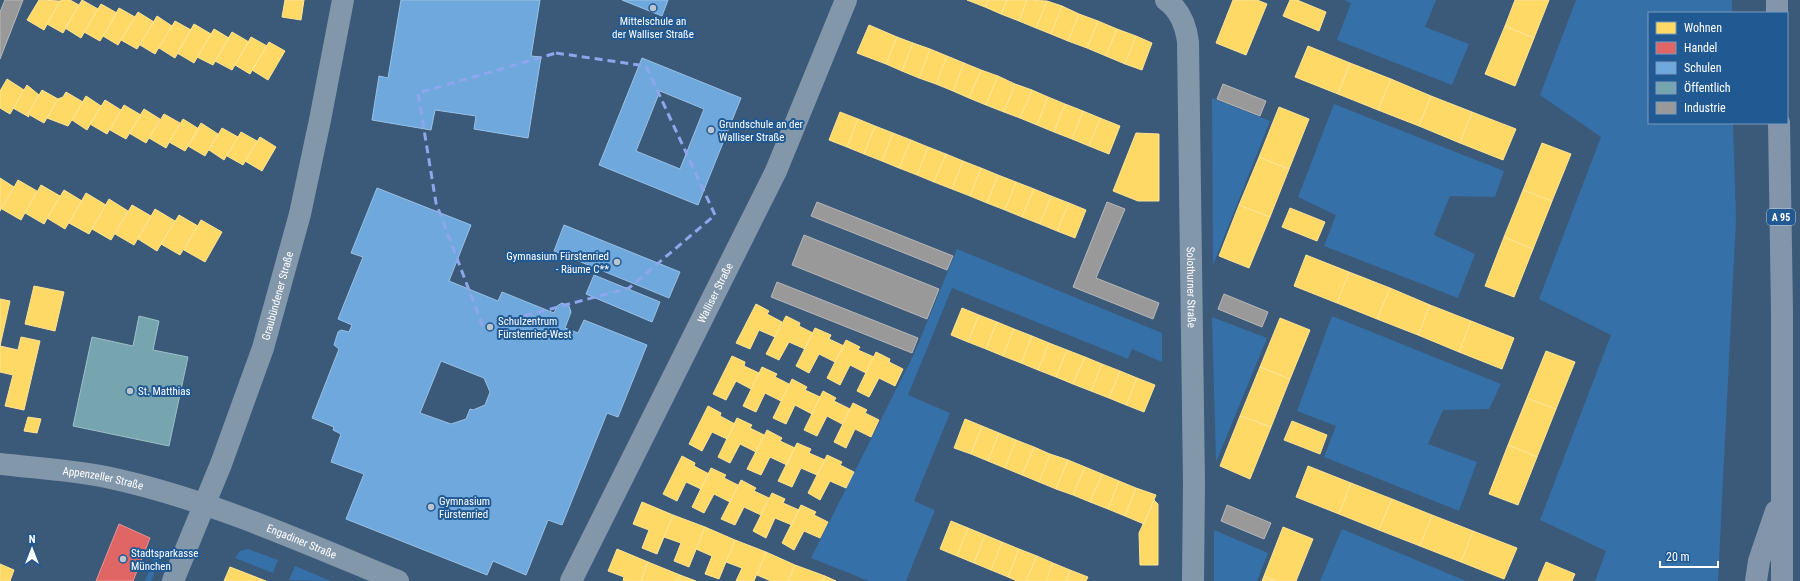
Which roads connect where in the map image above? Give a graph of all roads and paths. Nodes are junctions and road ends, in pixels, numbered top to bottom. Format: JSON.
{"nodes":[{"id":1,"x":343,"y":0,"type":"edge"},
{"id":2,"x":846,"y":0,"type":"edge"},
{"id":3,"x":1166,"y":0,"type":"edge"},
{"id":4,"x":1777,"y":0,"type":"edge"},
{"id":5,"x":1777,"y":12,"type":"edge"},
{"id":6,"x":1779,"y":124,"type":"edge"},
{"id":7,"x":0,"y":464,"type":"edge"},
{"id":8,"x":1781,"y":496,"type":"junction"},
{"id":9,"x":204,"y":506,"type":"junction"},
{"id":10,"x":173,"y":581,"type":"edge"},
{"id":11,"x":398,"y":581,"type":"edge"},
{"id":12,"x":571,"y":581,"type":"edge"},
{"id":13,"x":1193,"y":581,"type":"edge"},
{"id":14,"x":1756,"y":581,"type":"edge"},
{"id":15,"x":1782,"y":581,"type":"edge"}],
"edges":[{"from":1,"to":9,"type":"street","name":"Graubündener Straße"},
{"from":2,"to":12,"type":"street","name":"Walliser Straße"},
{"from":3,"to":13,"type":"street","name":"Solothurner Straße"},
{"from":4,"to":5,"type":"highway"},
{"from":6,"to":8,"type":"highway","number":"A 95"},
{"from":7,"to":9,"type":"street","name":"Appenzeller Straße"},
{"from":8,"to":14,"type":"highway"},
{"from":8,"to":15,"type":"highway","number":"A 95"},
{"from":9,"to":10,"type":"street","name":"Graubündener Straße"},
{"from":9,"to":11,"type":"street","name":"Engadiner Straße"}]}
